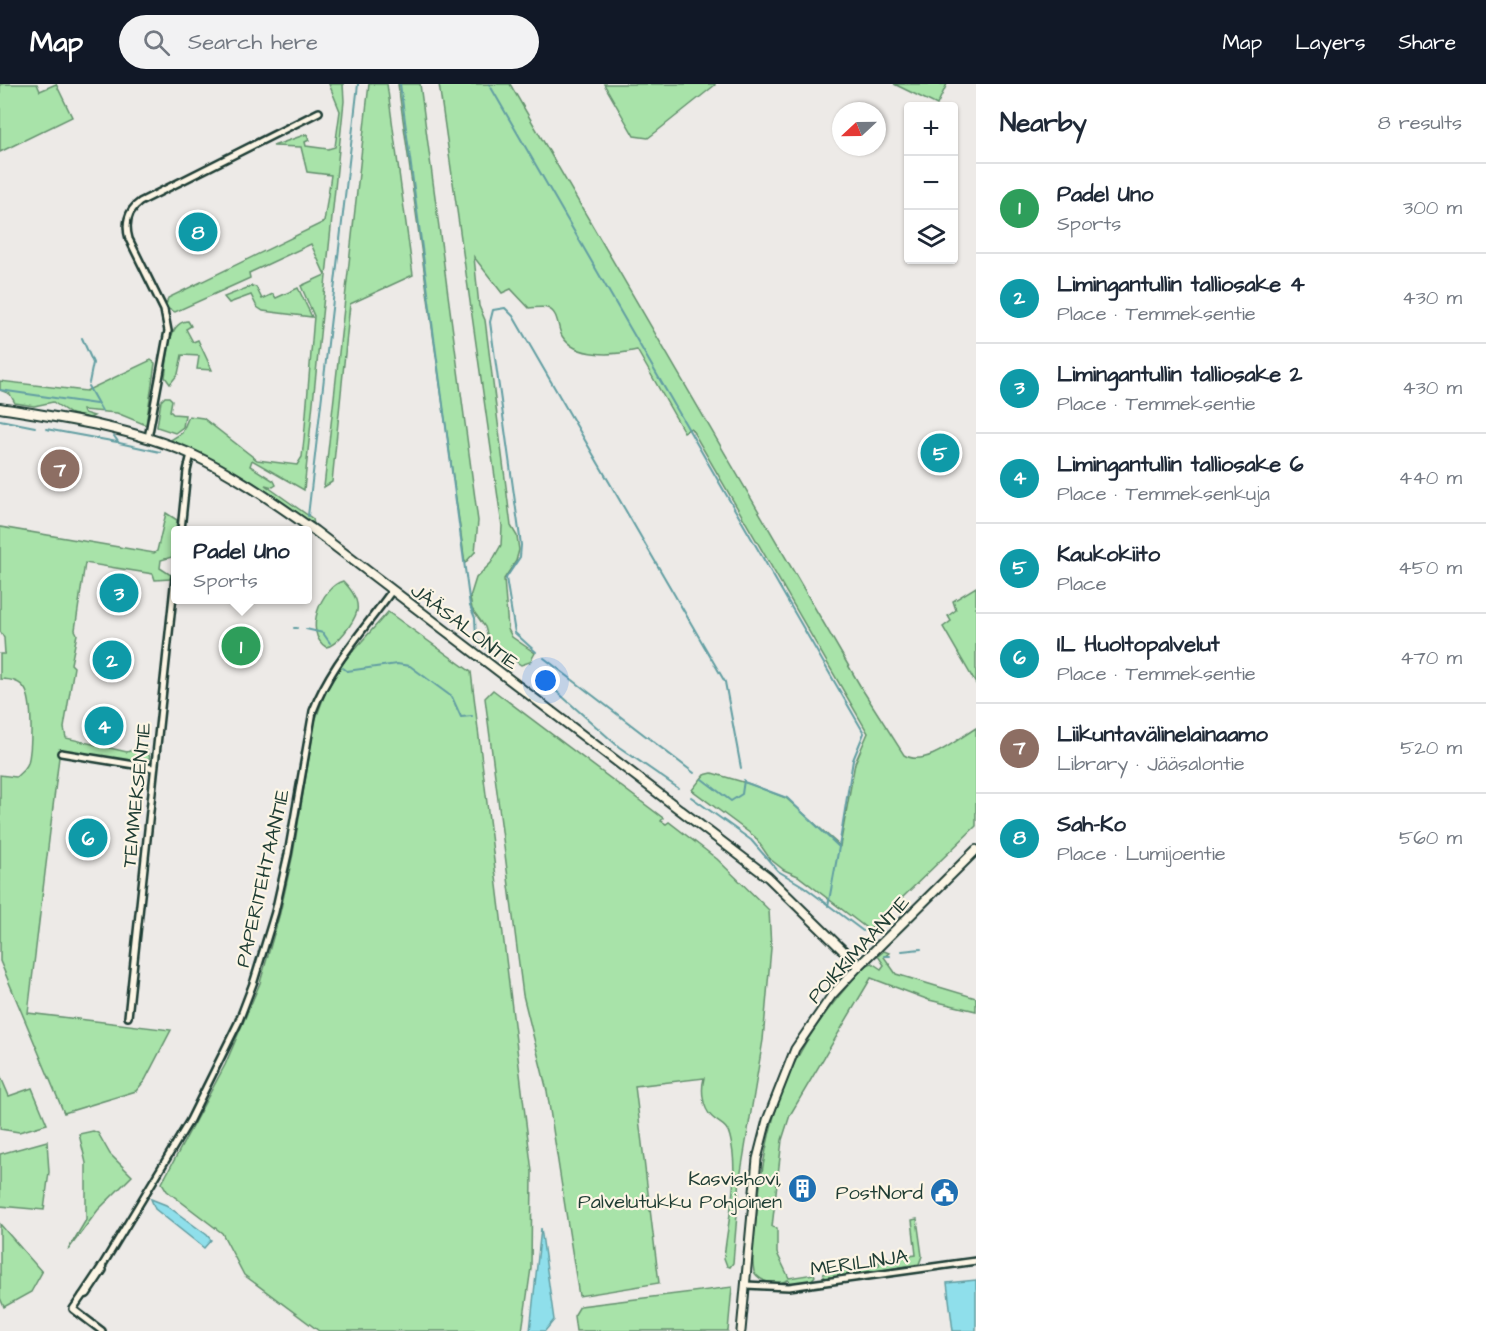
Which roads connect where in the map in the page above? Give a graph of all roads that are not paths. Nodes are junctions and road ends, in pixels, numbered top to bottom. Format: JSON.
{"nodes":[{"id":1,"x":319,"y":112,"type":"dead end"},
{"id":2,"x":0,"y":408,"type":"edge"},
{"id":3,"x":148,"y":438,"type":"junction"},
{"id":4,"x":191,"y":454,"type":"junction"},
{"id":5,"x":182,"y":526,"type":"edge"},
{"id":6,"x":308,"y":526,"type":"edge"},
{"id":7,"x":312,"y":529,"type":"edge"},
{"id":8,"x":392,"y":592,"type":"junction"},
{"id":9,"x":172,"y":604,"type":"edge"},
{"id":10,"x":61,"y":753,"type":"dead end"},
{"id":11,"x":153,"y":768,"type":"junction"},
{"id":12,"x":976,"y":850,"type":"edge"},
{"id":13,"x":859,"y":966,"type":"junction"},
{"id":14,"x":128,"y":1017,"type":"dead end"},
{"id":15,"x":976,"y":1261,"type":"edge"},
{"id":16,"x":746,"y":1285,"type":"junction"},
{"id":17,"x":102,"y":1331,"type":"edge"},
{"id":18,"x":741,"y":1331,"type":"edge"}],
"edges":[{"from":1,"to":3,"type":"street"},
{"from":2,"to":3,"type":"main road","name":"JÄÄSALONTIE"},
{"from":3,"to":4,"type":"main road","name":"JÄÄSALONTIE"},
{"from":4,"to":5,"type":"street"},
{"from":4,"to":6,"type":"main road","name":"JÄÄSALONTIE"},
{"from":7,"to":8,"type":"main road","name":"JÄÄSALONTIE"},
{"from":8,"to":13,"type":"main road","name":"JÄÄSALONTIE"},
{"from":8,"to":17,"type":"street","name":"PAPERITEHTAANTIE"},
{"from":9,"to":11,"type":"street","name":"TEMMEKSENTIE"},
{"from":10,"to":11,"type":"street"},
{"from":11,"to":14,"type":"street","name":"TEMMEKSENTIE"},
{"from":12,"to":13,"type":"main road","name":"POIKKIMAANTIE"},
{"from":13,"to":16,"type":"street","name":"POIKKIMAANTIE"},
{"from":15,"to":16,"type":"street","name":"MERILINJA"},
{"from":16,"to":18,"type":"street","name":"POIKKIMAANTIE"}]}
